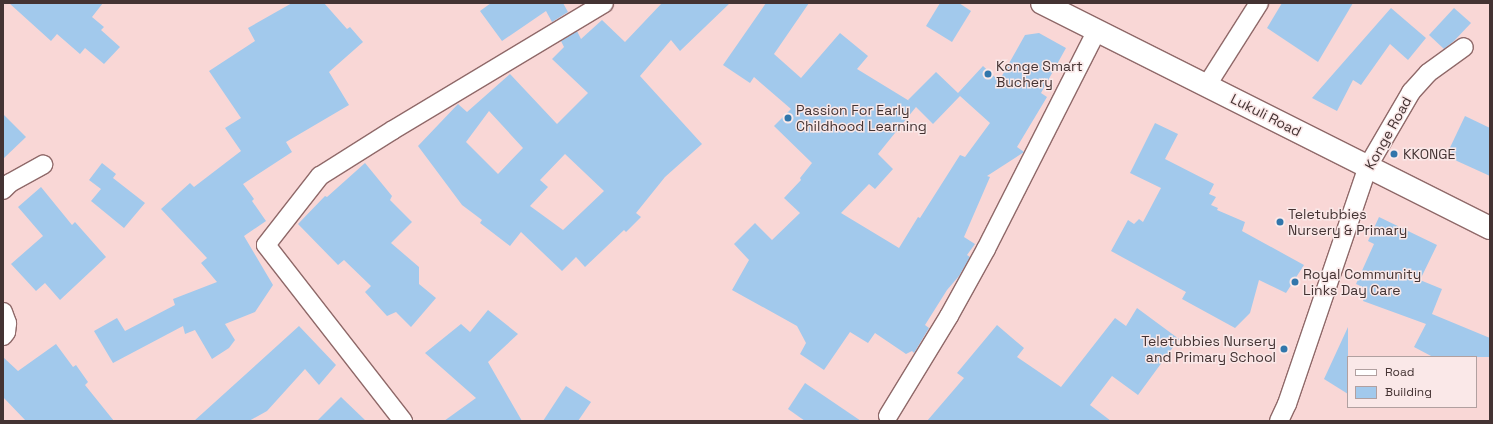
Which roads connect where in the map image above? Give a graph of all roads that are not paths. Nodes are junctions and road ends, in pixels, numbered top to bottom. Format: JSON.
{"nodes":[{"id":1,"x":604,"y":3,"type":"edge"},
{"id":2,"x":1042,"y":3,"type":"edge"},
{"id":3,"x":1259,"y":3,"type":"edge"},
{"id":4,"x":1097,"y":30,"type":"junction"},
{"id":5,"x":1464,"y":47,"type":"dead end"},
{"id":6,"x":1207,"y":85,"type":"junction"},
{"id":7,"x":42,"y":165,"type":"dead end"},
{"id":8,"x":1368,"y":166,"type":"junction"},
{"id":9,"x":3,"y":190,"type":"edge"},
{"id":10,"x":1490,"y":228,"type":"edge"},
{"id":11,"x":3,"y":312,"type":"edge"},
{"id":12,"x":3,"y":336,"type":"edge"},
{"id":13,"x":888,"y":416,"type":"dead end"},
{"id":14,"x":403,"y":421,"type":"edge"},
{"id":15,"x":1279,"y":421,"type":"edge"}],
"edges":[{"from":1,"to":14,"type":"street"},
{"from":2,"to":4,"type":"street","name":"Lukuli Road"},
{"from":3,"to":6,"type":"street"},
{"from":4,"to":6,"type":"street","name":"Lukuli Road"},
{"from":4,"to":13,"type":"street"},
{"from":5,"to":8,"type":"street","name":"Konge Road"},
{"from":6,"to":8,"type":"street","name":"Lukuli Road"},
{"from":7,"to":9,"type":"street"},
{"from":8,"to":10,"type":"street","name":"Lukuli Road"},
{"from":8,"to":15,"type":"street","name":"Konge Road"},
{"from":11,"to":12,"type":"street"}]}
